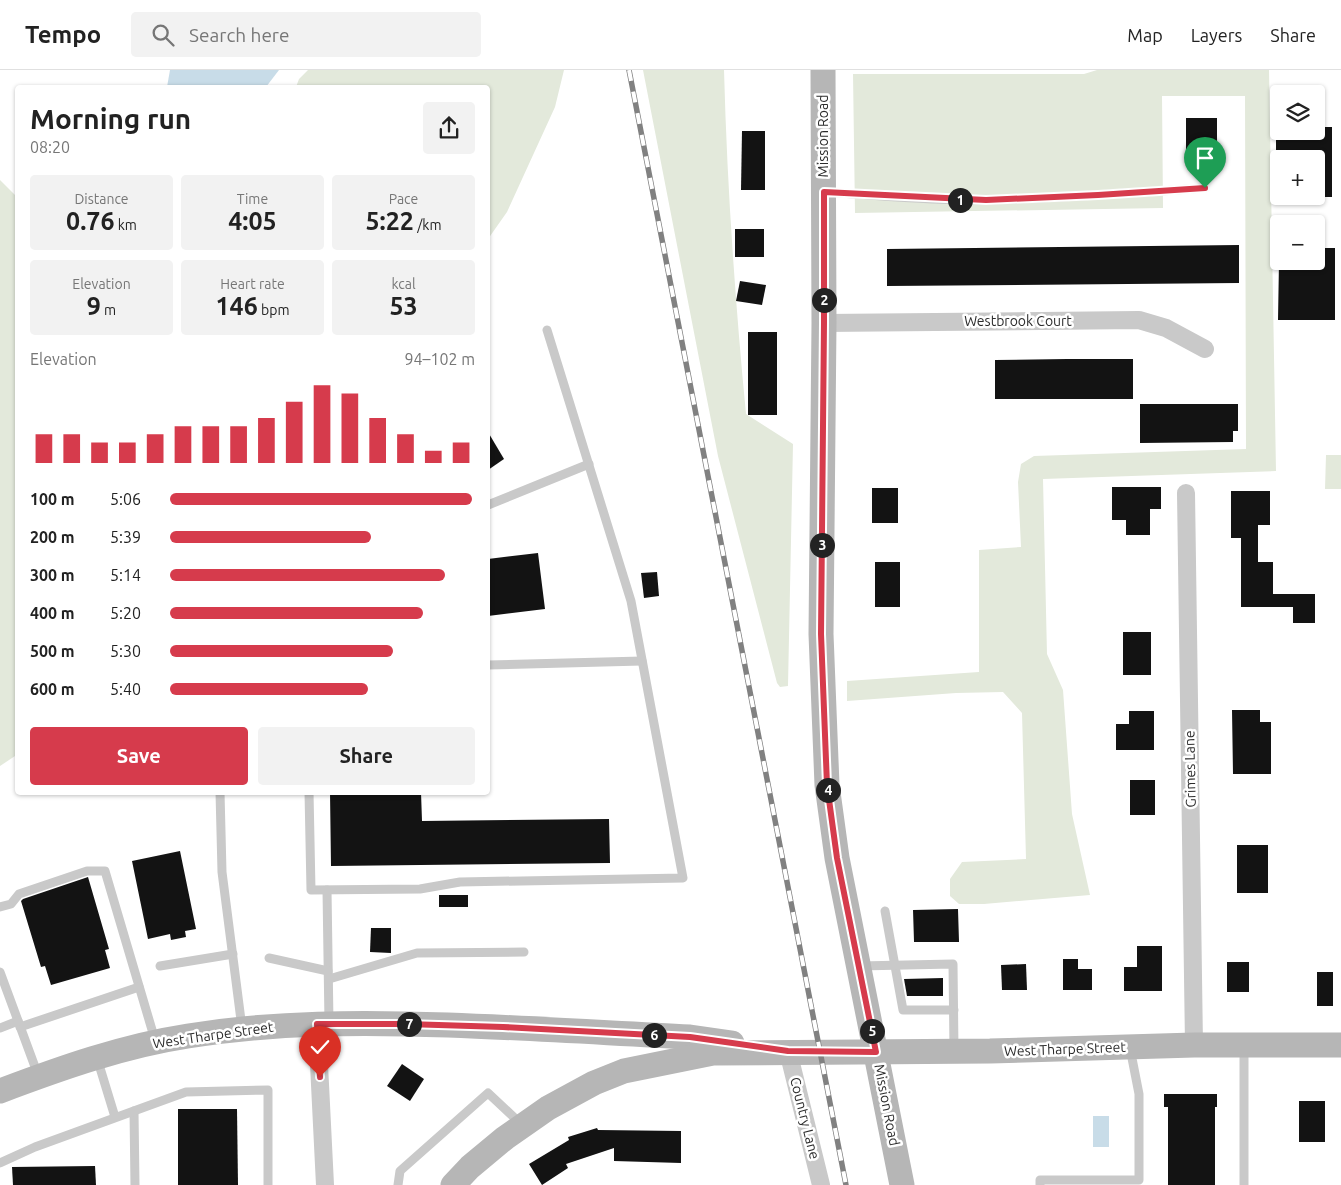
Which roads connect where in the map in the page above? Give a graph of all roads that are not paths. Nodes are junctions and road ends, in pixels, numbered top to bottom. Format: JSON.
{"nodes":[{"id":1,"x":823,"y":70,"type":"edge"},
{"id":2,"x":1205,"y":188,"type":"dead end"},
{"id":3,"x":824,"y":192,"type":"junction"},
{"id":4,"x":824,"y":323,"type":"junction"},
{"id":5,"x":547,"y":330,"type":"dead end"},
{"id":6,"x":1205,"y":349,"type":"dead end"},
{"id":7,"x":589,"y":464,"type":"junction"},
{"id":8,"x":1186,"y":493,"type":"dead end"},
{"id":9,"x":490,"y":504,"type":"edge"},
{"id":10,"x":642,"y":661,"type":"junction"},
{"id":11,"x":490,"y":665,"type":"edge"},
{"id":12,"x":220,"y":795,"type":"edge"},
{"id":13,"x":309,"y":795,"type":"edge"},
{"id":14,"x":327,"y":890,"type":"junction"},
{"id":15,"x":0,"y":907,"type":"edge"},
{"id":16,"x":885,"y":911,"type":"dead end"},
{"id":17,"x":524,"y":952,"type":"dead end"},
{"id":18,"x":233,"y":954,"type":"junction"},
{"id":19,"x":269,"y":958,"type":"dead end"},
{"id":20,"x":895,"y":965,"type":"junction"},
{"id":21,"x":160,"y":966,"type":"dead end"},
{"id":22,"x":859,"y":966,"type":"junction"},
{"id":23,"x":0,"y":972,"type":"edge"},
{"id":24,"x":329,"y":975,"type":"junction"},
{"id":25,"x":139,"y":987,"type":"junction"},
{"id":26,"x":954,"y":1010,"type":"junction"},
{"id":27,"x":323,"y":1023,"type":"junction"},
{"id":28,"x":19,"y":1024,"type":"junction"},
{"id":29,"x":0,"y":1028,"type":"edge"},
{"id":30,"x":242,"y":1028,"type":"junction"},
{"id":31,"x":588,"y":1032,"type":"junction"},
{"id":32,"x":156,"y":1043,"type":"junction"},
{"id":33,"x":1194,"y":1045,"type":"junction"},
{"id":34,"x":1244,"y":1045,"type":"junction"},
{"id":35,"x":1341,"y":1045,"type":"edge"},
{"id":36,"x":1130,"y":1047,"type":"junction"},
{"id":37,"x":788,"y":1051,"type":"junction"},
{"id":38,"x":954,"y":1051,"type":"junction"},
{"id":39,"x":876,"y":1052,"type":"junction"},
{"id":40,"x":97,"y":1057,"type":"junction"},
{"id":41,"x":624,"y":1071,"type":"junction"},
{"id":42,"x":38,"y":1076,"type":"junction"},
{"id":43,"x":0,"y":1091,"type":"edge"},
{"id":44,"x":134,"y":1111,"type":"junction"},
{"id":45,"x":115,"y":1118,"type":"junction"},
{"id":46,"x":522,"y":1126,"type":"junction"},
{"id":47,"x":0,"y":1163,"type":"edge"},
{"id":48,"x":135,"y":1185,"type":"edge"},
{"id":49,"x":268,"y":1185,"type":"edge"},
{"id":50,"x":325,"y":1185,"type":"edge"},
{"id":51,"x":398,"y":1185,"type":"edge"},
{"id":52,"x":454,"y":1185,"type":"edge"},
{"id":53,"x":821,"y":1185,"type":"edge"},
{"id":54,"x":902,"y":1185,"type":"edge"},
{"id":55,"x":1040,"y":1185,"type":"edge"},
{"id":56,"x":1244,"y":1185,"type":"edge"}],
"edges":[{"from":1,"to":3,"type":"main road","name":"Mission Road"},
{"from":2,"to":3,"type":"lane"},
{"from":3,"to":4,"type":"main road","name":"Mission Road"},
{"from":4,"to":6,"type":"street","name":"Westbrook Court"},
{"from":4,"to":22,"type":"main road","name":"Mission Road"},
{"from":5,"to":7,"type":"lane"},
{"from":7,"to":9,"type":"lane"},
{"from":7,"to":10,"type":"lane"},
{"from":8,"to":33,"type":"street","name":"Grimes Lane"},
{"from":10,"to":11,"type":"lane"},
{"from":10,"to":14,"type":"lane"},
{"from":12,"to":18,"type":"lane"},
{"from":13,"to":14,"type":"lane"},
{"from":14,"to":24,"type":"lane"},
{"from":15,"to":25,"type":"lane"},
{"from":16,"to":20,"type":"lane"},
{"from":17,"to":24,"type":"lane"},
{"from":18,"to":21,"type":"lane"},
{"from":18,"to":30,"type":"lane"},
{"from":19,"to":24,"type":"lane"},
{"from":20,"to":22,"type":"lane"},
{"from":20,"to":26,"type":"lane"},
{"from":20,"to":26,"type":"lane"},
{"from":22,"to":39,"type":"main road","name":"Mission Road"},
{"from":23,"to":28,"type":"lane"},
{"from":24,"to":27,"type":"lane"},
{"from":25,"to":28,"type":"lane"},
{"from":25,"to":32,"type":"lane"},
{"from":26,"to":38,"type":"lane"},
{"from":27,"to":30,"type":"main road","name":"West Tharpe Street"},
{"from":27,"to":31,"type":"main road","name":"West Tharpe Street"},
{"from":27,"to":50,"type":"street"},
{"from":28,"to":29,"type":"lane"},
{"from":28,"to":42,"type":"lane"},
{"from":30,"to":32,"type":"main road","name":"West Tharpe Street"},
{"from":31,"to":37,"type":"main road"},
{"from":31,"to":41,"type":"main road","name":"West Tharpe Street"},
{"from":32,"to":40,"type":"main road","name":"West Tharpe Street"},
{"from":33,"to":34,"type":"main road","name":"West Tharpe Street"},
{"from":33,"to":36,"type":"main road","name":"West Tharpe Street"},
{"from":34,"to":35,"type":"main road","name":"West Tharpe Street"},
{"from":34,"to":56,"type":"lane"},
{"from":36,"to":38,"type":"main road","name":"West Tharpe Street"},
{"from":36,"to":55,"type":"lane"},
{"from":37,"to":39,"type":"main road","name":"West Tharpe Street"},
{"from":37,"to":41,"type":"main road"},
{"from":37,"to":53,"type":"street","name":"Country Lane"},
{"from":38,"to":39,"type":"main road","name":"West Tharpe Street"},
{"from":39,"to":54,"type":"main road","name":"Mission Road"},
{"from":40,"to":42,"type":"main road","name":"West Tharpe Street"},
{"from":40,"to":45,"type":"lane"},
{"from":41,"to":46,"type":"main road"},
{"from":42,"to":43,"type":"main road","name":"West Tharpe Street"},
{"from":44,"to":45,"type":"lane"},
{"from":44,"to":48,"type":"lane"},
{"from":44,"to":49,"type":"lane"},
{"from":45,"to":47,"type":"lane"},
{"from":46,"to":51,"type":"lane"},
{"from":46,"to":52,"type":"main road"}]}
